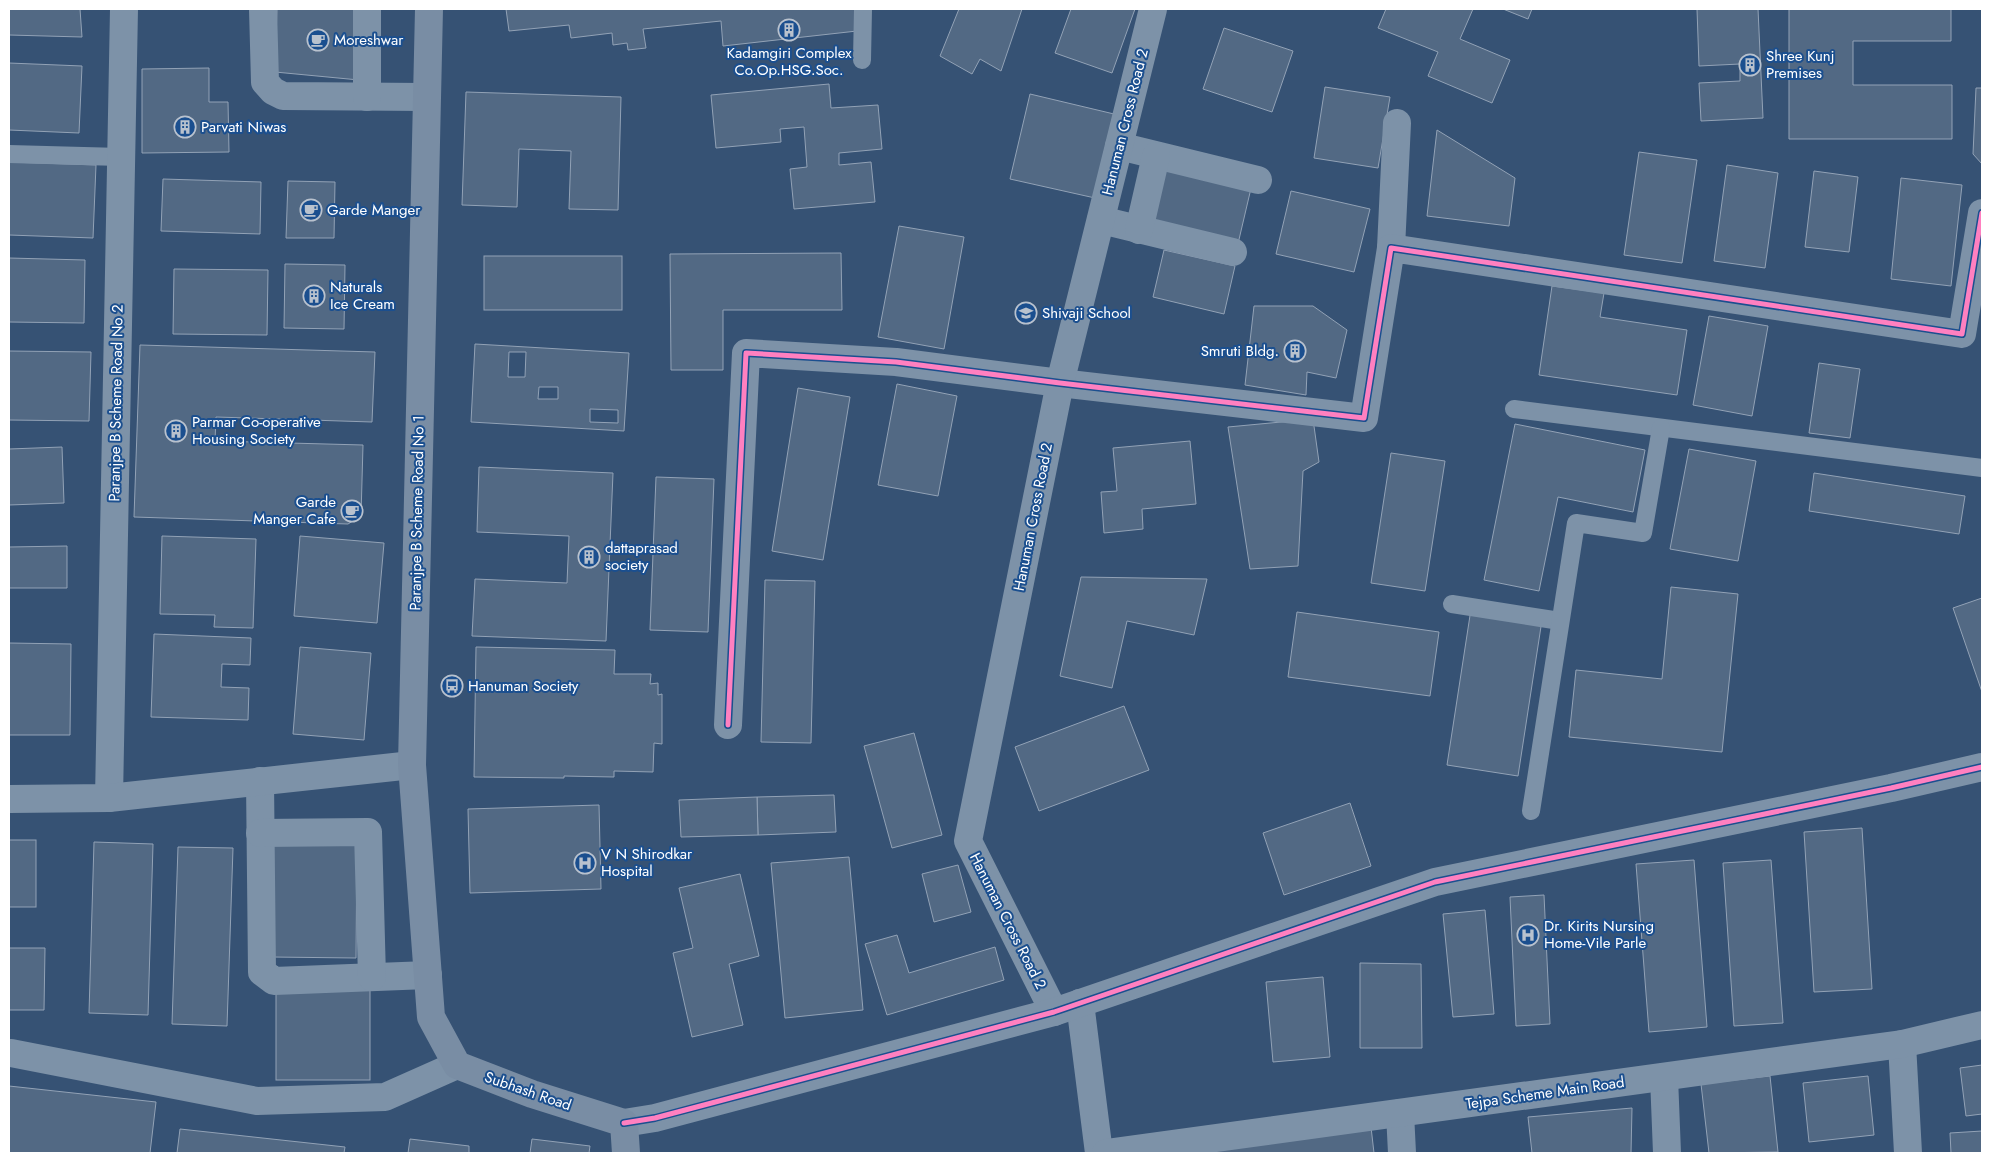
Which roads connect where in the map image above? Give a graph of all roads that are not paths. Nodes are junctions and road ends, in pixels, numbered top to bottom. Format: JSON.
{"nodes":[{"id":1,"x":124,"y":9,"type":"edge"},
{"id":2,"x":263,"y":9,"type":"edge"},
{"id":3,"x":367,"y":9,"type":"edge"},
{"id":4,"x":428,"y":9,"type":"edge"},
{"id":5,"x":863,"y":9,"type":"edge"},
{"id":6,"x":1153,"y":9,"type":"edge"},
{"id":7,"x":862,"y":60,"type":"dead end"},
{"id":8,"x":368,"y":97,"type":"junction"},
{"id":9,"x":426,"y":98,"type":"junction"},
{"id":10,"x":1397,"y":123,"type":"dead end"},
{"id":11,"x":1119,"y":146,"type":"junction"},
{"id":12,"x":9,"y":154,"type":"edge"},
{"id":13,"x":1156,"y":156,"type":"junction"},
{"id":14,"x":121,"y":157,"type":"junction"},
{"id":15,"x":1258,"y":180,"type":"dead end"},
{"id":16,"x":1982,"y":213,"type":"edge"},
{"id":17,"x":1101,"y":220,"type":"junction"},
{"id":18,"x":1139,"y":230,"type":"junction"},
{"id":19,"x":1391,"y":248,"type":"junction"},
{"id":20,"x":1233,"y":252,"type":"dead end"},
{"id":21,"x":1060,"y":383,"type":"junction"},
{"id":22,"x":1514,"y":409,"type":"dead end"},
{"id":23,"x":1661,"y":428,"type":"junction"},
{"id":24,"x":1982,"y":468,"type":"edge"},
{"id":25,"x":1452,"y":604,"type":"dead end"},
{"id":26,"x":1560,"y":621,"type":"junction"},
{"id":27,"x":728,"y":725,"type":"dead end"},
{"id":28,"x":412,"y":765,"type":"junction"},
{"id":29,"x":1982,"y":766,"type":"edge"},
{"id":30,"x":260,"y":781,"type":"junction"},
{"id":31,"x":109,"y":798,"type":"junction"},
{"id":32,"x":9,"y":799,"type":"edge"},
{"id":33,"x":1531,"y":811,"type":"dead end"},
{"id":34,"x":260,"y":832,"type":"junction"},
{"id":35,"x":428,"y":975,"type":"junction"},
{"id":36,"x":372,"y":977,"type":"junction"},
{"id":37,"x":1080,"y":1003,"type":"junction"},
{"id":38,"x":1054,"y":1012,"type":"junction"},
{"id":39,"x":1982,"y":1025,"type":"edge"},
{"id":40,"x":1902,"y":1044,"type":"junction"},
{"id":41,"x":12,"y":1053,"type":"dead end"},
{"id":42,"x":456,"y":1065,"type":"junction"},
{"id":43,"x":1664,"y":1077,"type":"junction"},
{"id":44,"x":1400,"y":1113,"type":"junction"},
{"id":45,"x":624,"y":1123,"type":"junction"},
{"id":46,"x":1156,"y":1150,"type":"edge"},
{"id":47,"x":626,"y":1153,"type":"edge"},
{"id":48,"x":1099,"y":1153,"type":"edge"},
{"id":49,"x":1106,"y":1153,"type":"edge"},
{"id":50,"x":1402,"y":1153,"type":"edge"},
{"id":51,"x":1668,"y":1153,"type":"edge"},
{"id":52,"x":1908,"y":1153,"type":"edge"}],
"edges":[{"from":1,"to":14,"type":"street","name":"Paranjpe B Scheme Road No 2"},
{"from":2,"to":8,"type":"street"},
{"from":3,"to":8,"type":"street"},
{"from":4,"to":9,"type":"street","name":"Paranjpe B Scheme Road No 1"},
{"from":5,"to":7,"type":"lane"},
{"from":6,"to":11,"type":"street","name":"Hanuman Cross Road 2"},
{"from":8,"to":9,"type":"street"},
{"from":9,"to":28,"type":"street","name":"Paranjpe B Scheme Road No 1"},
{"from":10,"to":19,"type":"street"},
{"from":11,"to":13,"type":"street"},
{"from":11,"to":17,"type":"street","name":"Hanuman Cross Road 2"},
{"from":12,"to":14,"type":"lane"},
{"from":13,"to":15,"type":"street"},
{"from":13,"to":18,"type":"street"},
{"from":14,"to":31,"type":"street","name":"Paranjpe B Scheme Road No 2"},
{"from":16,"to":19,"type":"street"},
{"from":17,"to":18,"type":"street"},
{"from":17,"to":21,"type":"street","name":"Hanuman Cross Road 2"},
{"from":18,"to":20,"type":"street"},
{"from":19,"to":21,"type":"street"},
{"from":21,"to":27,"type":"street"},
{"from":21,"to":38,"type":"street","name":"Hanuman Cross Road 2"},
{"from":22,"to":23,"type":"lane"},
{"from":23,"to":24,"type":"lane"},
{"from":23,"to":26,"type":"lane"},
{"from":25,"to":26,"type":"lane"},
{"from":26,"to":33,"type":"lane"},
{"from":28,"to":30,"type":"street"},
{"from":28,"to":35,"type":"street","name":"Paranjpe B Scheme Road No 1"},
{"from":29,"to":37,"type":"street"},
{"from":30,"to":31,"type":"street"},
{"from":30,"to":34,"type":"street"},
{"from":31,"to":32,"type":"street"},
{"from":34,"to":36,"type":"street"},
{"from":34,"to":36,"type":"street"},
{"from":35,"to":36,"type":"street"},
{"from":35,"to":42,"type":"street","name":"Paranjpe B Scheme Road No 1"},
{"from":37,"to":38,"type":"street"},
{"from":37,"to":48,"type":"street"},
{"from":38,"to":45,"type":"street"},
{"from":39,"to":40,"type":"street","name":"Tejpa Scheme Main Road"},
{"from":40,"to":43,"type":"street","name":"Tejpa Scheme Main Road"},
{"from":40,"to":52,"type":"street"},
{"from":41,"to":42,"type":"street"},
{"from":42,"to":45,"type":"street","name":"Subhash Road"},
{"from":43,"to":44,"type":"street","name":"Tejpa Scheme Main Road"},
{"from":43,"to":51,"type":"street"},
{"from":44,"to":46,"type":"street","name":"Tejpa Scheme Main Road"},
{"from":44,"to":50,"type":"street"},
{"from":45,"to":47,"type":"street"},
{"from":46,"to":49,"type":"street","name":"Tejpa Scheme Main Road"}]}
